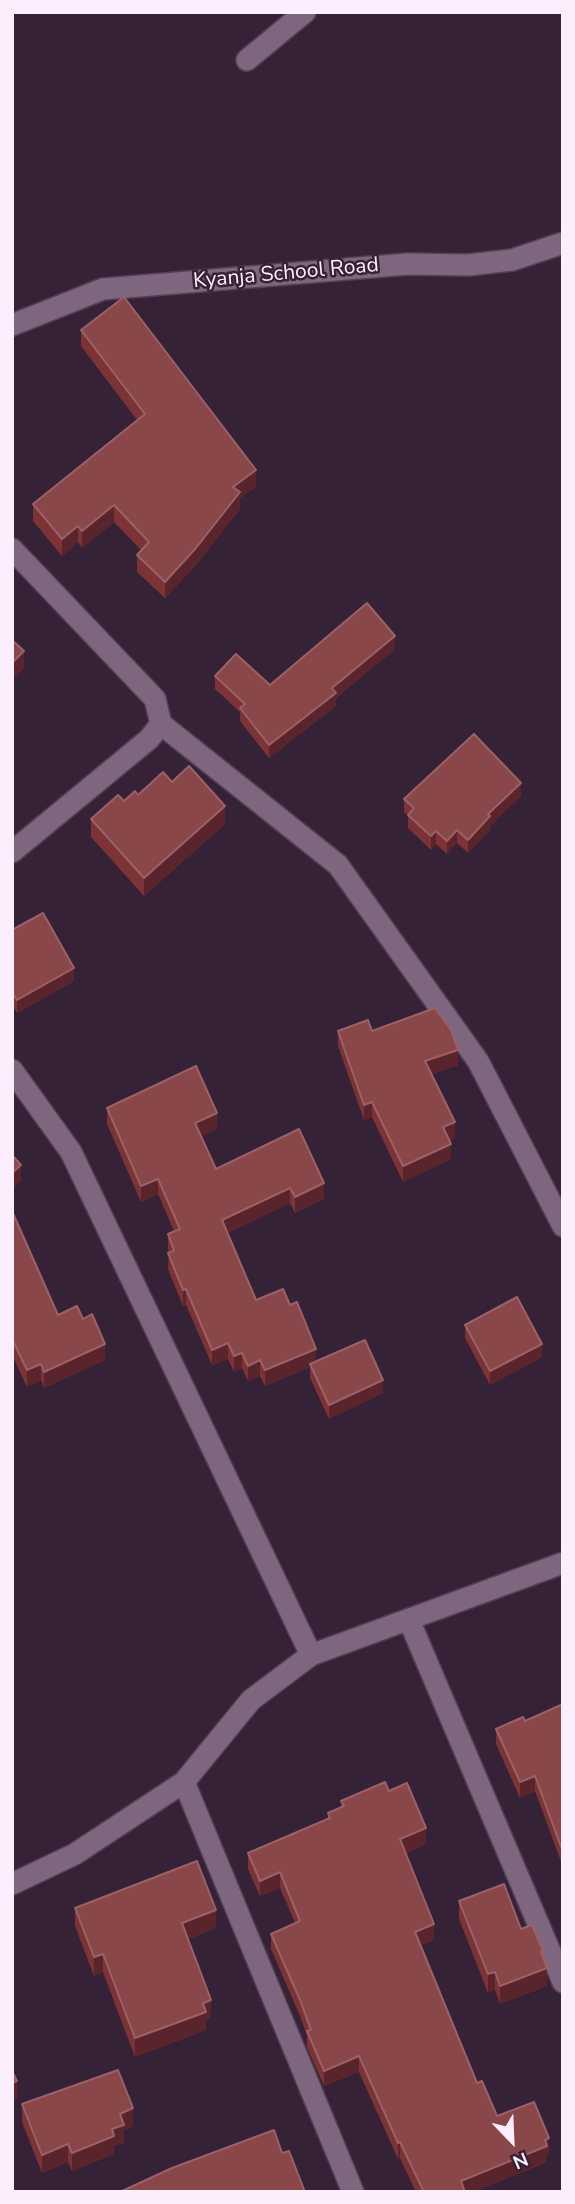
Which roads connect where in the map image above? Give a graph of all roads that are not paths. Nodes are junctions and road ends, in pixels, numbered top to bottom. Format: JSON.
{"nodes":[{"id":1,"x":305,"y":12,"type":"edge"},
{"id":2,"x":247,"y":60,"type":"dead end"},
{"id":3,"x":563,"y":243,"type":"edge"},
{"id":4,"x":12,"y":325,"type":"edge"},
{"id":5,"x":12,"y":549,"type":"edge"},
{"id":6,"x":162,"y":724,"type":"junction"},
{"id":7,"x":12,"y":852,"type":"edge"},
{"id":8,"x":12,"y":1070,"type":"edge"},
{"id":9,"x":563,"y":1226,"type":"edge"},
{"id":10,"x":563,"y":1563,"type":"edge"},
{"id":11,"x":409,"y":1620,"type":"junction"},
{"id":12,"x":311,"y":1655,"type":"junction"},
{"id":13,"x":184,"y":1782,"type":"junction"},
{"id":14,"x":12,"y":1884,"type":"edge"},
{"id":15,"x":563,"y":1982,"type":"edge"},
{"id":16,"x":353,"y":2192,"type":"edge"}],
"edges":[{"from":1,"to":2,"type":"street"},
{"from":3,"to":4,"type":"street","name":"Kyanja School Road"},
{"from":5,"to":6,"type":"street"},
{"from":6,"to":7,"type":"street"},
{"from":6,"to":9,"type":"street"},
{"from":8,"to":12,"type":"street"},
{"from":10,"to":11,"type":"street"},
{"from":11,"to":12,"type":"street"},
{"from":11,"to":15,"type":"street"},
{"from":12,"to":13,"type":"street"},
{"from":13,"to":14,"type":"street"},
{"from":13,"to":16,"type":"street"}]}
